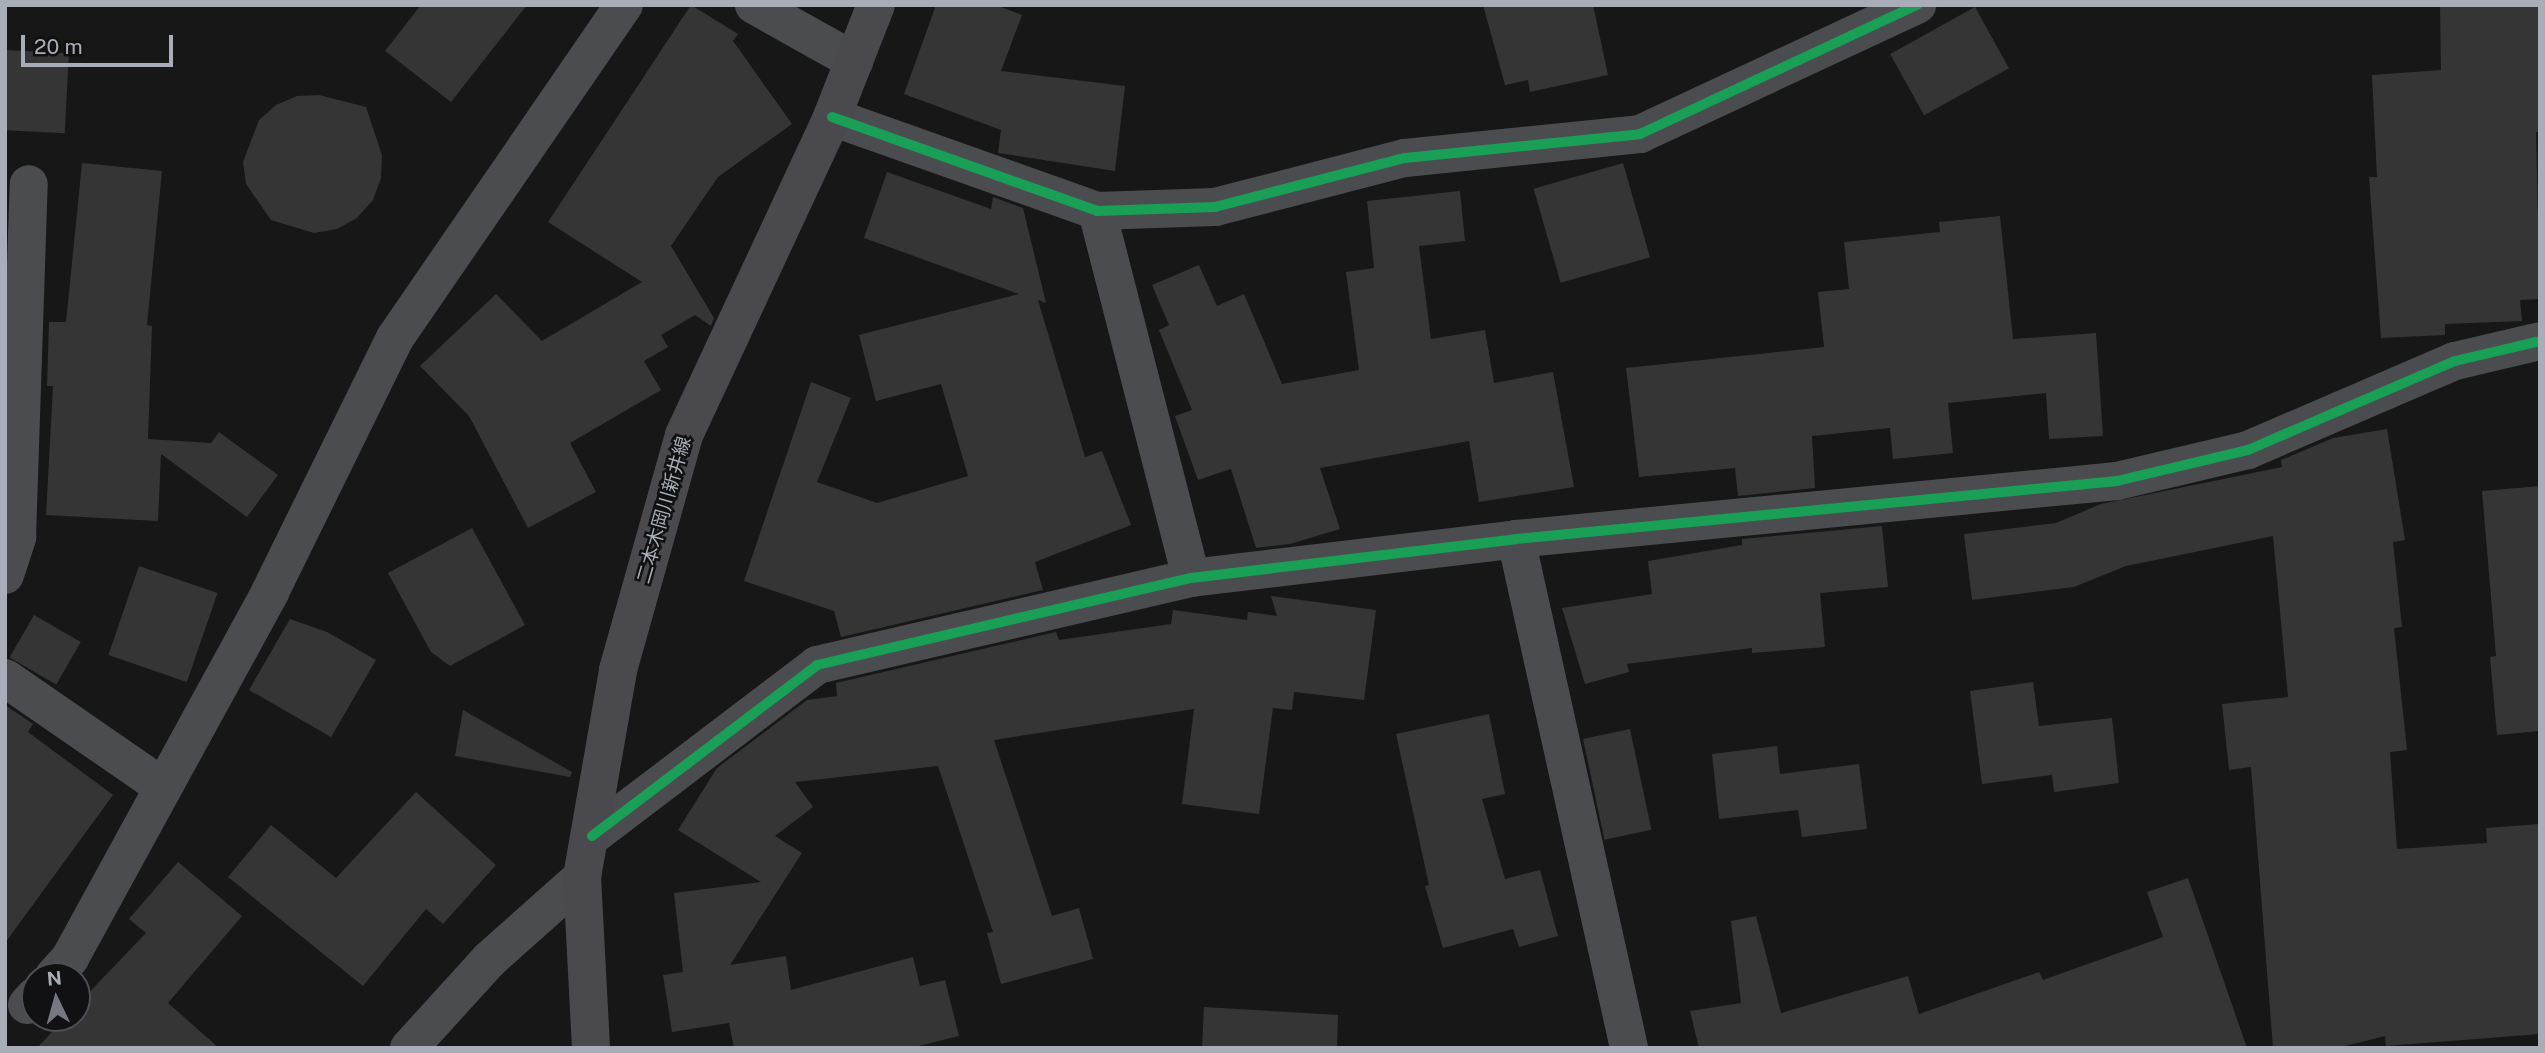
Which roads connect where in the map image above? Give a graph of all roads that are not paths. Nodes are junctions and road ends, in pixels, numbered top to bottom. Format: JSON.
{"nodes":[{"id":1,"x":624,"y":5,"type":"edge"},
{"id":2,"x":754,"y":5,"type":"edge"},
{"id":3,"x":876,"y":5,"type":"edge"},
{"id":4,"x":1917,"y":5,"type":"edge"},
{"id":5,"x":854,"y":61,"type":"junction"},
{"id":6,"x":832,"y":117,"type":"junction"},
{"id":7,"x":29,"y":184,"type":"dead end"},
{"id":8,"x":1097,"y":212,"type":"junction"},
{"id":9,"x":2540,"y":341,"type":"edge"},
{"id":10,"x":1516,"y":539,"type":"junction"},
{"id":11,"x":5,"y":575,"type":"edge"},
{"id":12,"x":1191,"y":578,"type":"junction"},
{"id":13,"x":5,"y":678,"type":"edge"},
{"id":14,"x":163,"y":787,"type":"junction"},
{"id":15,"x":592,"y":836,"type":"junction"},
{"id":16,"x":582,"y":877,"type":"junction"},
{"id":17,"x":66,"y":962,"type":"edge"},
{"id":18,"x":409,"y":1048,"type":"edge"},
{"id":19,"x":591,"y":1048,"type":"edge"},
{"id":20,"x":1629,"y":1048,"type":"edge"}],
"edges":[{"from":1,"to":14,"type":"street"},
{"from":2,"to":5,"type":"street"},
{"from":3,"to":5,"type":"main road","name":"二本木岡川新井線"},
{"from":4,"to":8,"type":"street"},
{"from":5,"to":6,"type":"main road","name":"二本木岡川新井線"},
{"from":6,"to":8,"type":"street"},
{"from":6,"to":15,"type":"main road","name":"二本木岡川新井線"},
{"from":7,"to":11,"type":"street"},
{"from":8,"to":12,"type":"street"},
{"from":9,"to":10,"type":"street"},
{"from":10,"to":12,"type":"street"},
{"from":10,"to":20,"type":"street"},
{"from":12,"to":15,"type":"street"},
{"from":13,"to":14,"type":"street"},
{"from":14,"to":17,"type":"street"},
{"from":15,"to":16,"type":"main road","name":"二本木岡川新井線"},
{"from":16,"to":18,"type":"street"},
{"from":16,"to":19,"type":"main road","name":"二本木岡川新井線"}]}
